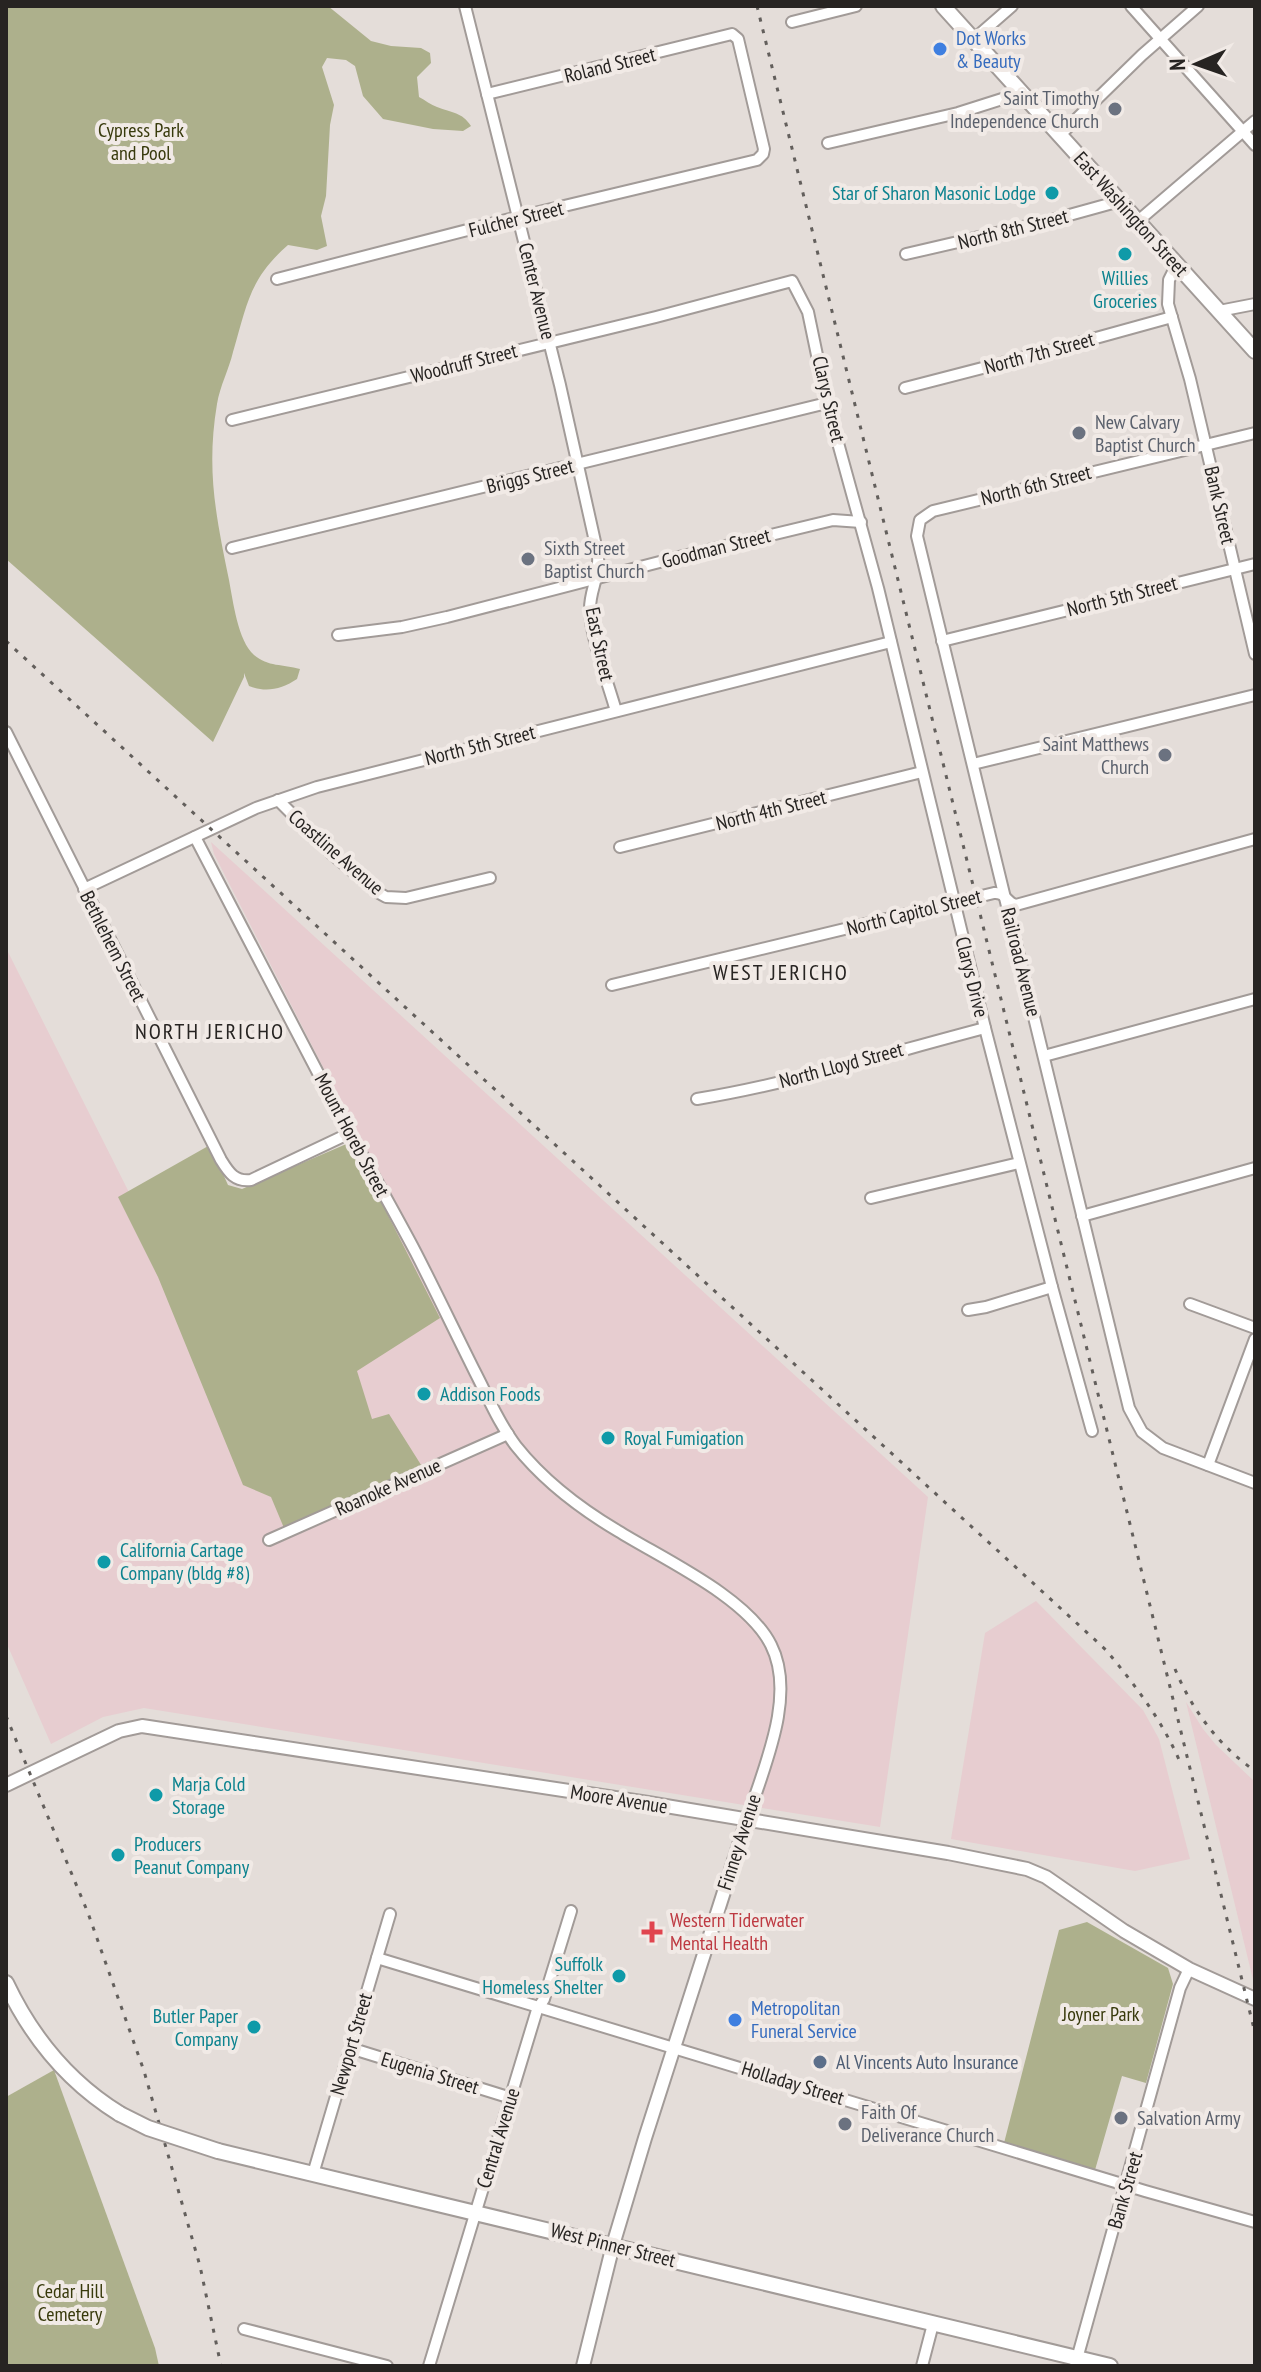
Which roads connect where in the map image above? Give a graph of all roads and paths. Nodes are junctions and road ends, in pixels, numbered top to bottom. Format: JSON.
{"nodes":[{"id":1,"x":465,"y":6,"type":"edge"},
{"id":2,"x":856,"y":6,"type":"edge"},
{"id":3,"x":943,"y":6,"type":"edge"},
{"id":4,"x":1012,"y":6,"type":"edge"},
{"id":5,"x":1131,"y":6,"type":"edge"},
{"id":6,"x":1198,"y":6,"type":"edge"},
{"id":7,"x":792,"y":22,"type":"dead end"},
{"id":8,"x":1161,"y":39,"type":"junction"},
{"id":9,"x":973,"y":40,"type":"junction"},
{"id":10,"x":1021,"y":93,"type":"junction"},
{"id":11,"x":487,"y":94,"type":"junction"},
{"id":12,"x":1255,"y":121,"type":"edge"},
{"id":13,"x":1243,"y":132,"type":"junction"},
{"id":14,"x":1060,"y":135,"type":"junction"},
{"id":15,"x":828,"y":143,"type":"dead end"},
{"id":16,"x":1255,"y":145,"type":"edge"},
{"id":17,"x":754,"y":160,"type":"joint"},
{"id":18,"x":1120,"y":201,"type":"junction"},
{"id":19,"x":518,"y":217,"type":"junction"},
{"id":20,"x":1138,"y":221,"type":"junction"},
{"id":21,"x":906,"y":254,"type":"dead end"},
{"id":22,"x":1177,"y":264,"type":"junction"},
{"id":23,"x":277,"y":279,"type":"dead end"},
{"id":24,"x":789,"y":281,"type":"joint"},
{"id":25,"x":1255,"y":304,"type":"edge"},
{"id":26,"x":1219,"y":311,"type":"junction"},
{"id":27,"x":1172,"y":317,"type":"junction"},
{"id":28,"x":549,"y":342,"type":"junction"},
{"id":29,"x":1255,"y":351,"type":"edge"},
{"id":30,"x":905,"y":388,"type":"dead end"},
{"id":31,"x":827,"y":403,"type":"junction"},
{"id":32,"x":232,"y":420,"type":"dead end"},
{"id":33,"x":1255,"y":433,"type":"edge"},
{"id":34,"x":1206,"y":445,"type":"junction"},
{"id":35,"x":578,"y":464,"type":"junction"},
{"id":36,"x":958,"y":504,"type":"joint"},
{"id":37,"x":861,"y":522,"type":"junction"},
{"id":38,"x":232,"y":548,"type":"dead end"},
{"id":39,"x":1255,"y":564,"type":"edge"},
{"id":40,"x":1235,"y":568,"type":"junction"},
{"id":41,"x":597,"y":578,"type":"junction"},
{"id":42,"x":338,"y":635,"type":"dead end"},
{"id":43,"x":942,"y":641,"type":"junction"},
{"id":44,"x":891,"y":642,"type":"junction"},
{"id":45,"x":1255,"y":654,"type":"edge"},
{"id":46,"x":1255,"y":695,"type":"edge"},
{"id":47,"x":616,"y":711,"type":"junction"},
{"id":48,"x":6,"y":732,"type":"edge"},
{"id":49,"x":973,"y":764,"type":"junction"},
{"id":50,"x":922,"y":772,"type":"junction"},
{"id":51,"x":278,"y":800,"type":"junction"},
{"id":52,"x":195,"y":837,"type":"junction"},
{"id":53,"x":1255,"y":839,"type":"edge"},
{"id":54,"x":620,"y":847,"type":"dead end"},
{"id":55,"x":490,"y":878,"type":"dead end"},
{"id":56,"x":84,"y":889,"type":"junction"},
{"id":57,"x":1004,"y":895,"type":"junction"},
{"id":58,"x":954,"y":903,"type":"junction"},
{"id":59,"x":612,"y":985,"type":"dead end"},
{"id":60,"x":1255,"y":999,"type":"edge"},
{"id":61,"x":985,"y":1028,"type":"junction"},
{"id":62,"x":1044,"y":1056,"type":"junction"},
{"id":63,"x":697,"y":1099,"type":"dead end"},
{"id":64,"x":350,"y":1133,"type":"junction"},
{"id":65,"x":1019,"y":1163,"type":"junction"},
{"id":66,"x":1255,"y":1168,"type":"edge"},
{"id":67,"x":871,"y":1198,"type":"dead end"},
{"id":68,"x":1082,"y":1216,"type":"junction"},
{"id":69,"x":1052,"y":1287,"type":"junction"},
{"id":70,"x":1190,"y":1304,"type":"dead end"},
{"id":71,"x":968,"y":1310,"type":"dead end"},
{"id":72,"x":1255,"y":1328,"type":"edge"},
{"id":73,"x":1255,"y":1339,"type":"edge"},
{"id":74,"x":1092,"y":1431,"type":"dead end"},
{"id":75,"x":508,"y":1434,"type":"junction"},
{"id":76,"x":1208,"y":1465,"type":"junction"},
{"id":77,"x":1255,"y":1483,"type":"edge"},
{"id":78,"x":269,"y":1540,"type":"dead end"},
{"id":79,"x":29,"y":1774,"type":"junction"},
{"id":80,"x":6,"y":1775,"type":"edge"},
{"id":81,"x":6,"y":1785,"type":"edge"},
{"id":82,"x":747,"y":1820,"type":"junction"},
{"id":83,"x":571,"y":1911,"type":"dead end"},
{"id":84,"x":390,"y":1914,"type":"dead end"},
{"id":85,"x":377,"y":1958,"type":"junction"},
{"id":86,"x":1189,"y":1969,"type":"junction"},
{"id":87,"x":6,"y":1983,"type":"edge"},
{"id":88,"x":1255,"y":1999,"type":"edge"},
{"id":89,"x":539,"y":2007,"type":"junction"},
{"id":90,"x":350,"y":2048,"type":"junction"},
{"id":91,"x":674,"y":2048,"type":"junction"},
{"id":92,"x":511,"y":2098,"type":"junction"},
{"id":93,"x":313,"y":2174,"type":"junction"},
{"id":94,"x":1126,"y":2186,"type":"junction"},
{"id":95,"x":475,"y":2212,"type":"junction"},
{"id":96,"x":1255,"y":2222,"type":"edge"},
{"id":97,"x":613,"y":2245,"type":"junction"},
{"id":98,"x":933,"y":2324,"type":"junction"},
{"id":99,"x":244,"y":2329,"type":"dead end"},
{"id":100,"x":1076,"y":2362,"type":"edge"},
{"id":101,"x":362,"y":2363,"type":"edge"},
{"id":102,"x":387,"y":2366,"type":"edge"},
{"id":103,"x":429,"y":2366,"type":"edge"},
{"id":104,"x":583,"y":2366,"type":"edge"},
{"id":105,"x":922,"y":2366,"type":"edge"},
{"id":106,"x":1110,"y":2366,"type":"edge"}],
"edges":[{"from":1,"to":11,"type":"street","name":"Center Avenue"},
{"from":2,"to":7,"type":"street"},
{"from":3,"to":9,"type":"main road","name":"East Washington Street"},
{"from":4,"to":9,"type":"street"},
{"from":5,"to":8,"type":"street"},
{"from":6,"to":8,"type":"street"},
{"from":8,"to":13,"type":"street"},
{"from":8,"to":14,"type":"street"},
{"from":9,"to":10,"type":"main road","name":"East Washington Street"},
{"from":10,"to":14,"type":"main road","name":"East Washington Street"},
{"from":10,"to":15,"type":"street"},
{"from":11,"to":17,"type":"street","name":"Roland Street"},
{"from":11,"to":19,"type":"street","name":"Center Avenue"},
{"from":12,"to":13,"type":"street"},
{"from":13,"to":16,"type":"street"},
{"from":13,"to":20,"type":"street"},
{"from":14,"to":18,"type":"main road","name":"East Washington Street"},
{"from":17,"to":19,"type":"street","name":"Fulcher Street"},
{"from":18,"to":20,"type":"main road","name":"East Washington Street"},
{"from":18,"to":21,"type":"street","name":"North 8th Street"},
{"from":19,"to":23,"type":"street","name":"Fulcher Street"},
{"from":19,"to":28,"type":"street","name":"Center Avenue"},
{"from":20,"to":22,"type":"main road","name":"East Washington Street"},
{"from":22,"to":26,"type":"main road","name":"East Washington Street"},
{"from":22,"to":27,"type":"street","name":"Bank Street"},
{"from":24,"to":28,"type":"street","name":"Woodruff Street"},
{"from":24,"to":31,"type":"street","name":"Clarys Street"},
{"from":25,"to":26,"type":"street"},
{"from":26,"to":29,"type":"main road","name":"East Washington Street"},
{"from":27,"to":30,"type":"street","name":"North 7th Street"},
{"from":27,"to":34,"type":"street","name":"Bank Street"},
{"from":28,"to":32,"type":"street","name":"Woodruff Street"},
{"from":28,"to":35,"type":"street","name":"Center Avenue"},
{"from":31,"to":35,"type":"street","name":"Briggs Street"},
{"from":31,"to":37,"type":"street","name":"Clarys Street"},
{"from":33,"to":34,"type":"street","name":"North 6th Street"},
{"from":34,"to":36,"type":"street","name":"North 6th Street"},
{"from":34,"to":40,"type":"street","name":"Bank Street"},
{"from":35,"to":38,"type":"street","name":"Briggs Street"},
{"from":35,"to":41,"type":"street","name":"Center Avenue"},
{"from":36,"to":43,"type":"street","name":"Railroad Avenue"},
{"from":37,"to":41,"type":"street","name":"Goodman Street"},
{"from":37,"to":44,"type":"street","name":"Clarys Drive"},
{"from":39,"to":40,"type":"street","name":"North 5th Street"},
{"from":40,"to":43,"type":"street","name":"North 5th Street"},
{"from":40,"to":45,"type":"street","name":"Bank Street"},
{"from":41,"to":42,"type":"street","name":"Goodman Street"},
{"from":41,"to":47,"type":"street","name":"East Street"},
{"from":43,"to":49,"type":"street","name":"Railroad Avenue"},
{"from":44,"to":47,"type":"street","name":"North 5th Street"},
{"from":44,"to":50,"type":"street","name":"Clarys Drive"},
{"from":46,"to":49,"type":"street"},
{"from":47,"to":51,"type":"street","name":"North 5th Street"},
{"from":48,"to":56,"type":"street","name":"Bethlehem Street"},
{"from":49,"to":57,"type":"street","name":"Railroad Avenue"},
{"from":50,"to":54,"type":"street","name":"North 4th Street"},
{"from":50,"to":58,"type":"street","name":"Clarys Drive"},
{"from":51,"to":52,"type":"street","name":"North 5th Street"},
{"from":51,"to":55,"type":"street","name":"Coastline Avenue"},
{"from":52,"to":56,"type":"street","name":"North 5th Street"},
{"from":52,"to":64,"type":"street","name":"Mount Horeb Street"},
{"from":53,"to":57,"type":"street","name":"North Capitol Street"},
{"from":56,"to":64,"type":"street","name":"Bethlehem Street"},
{"from":57,"to":58,"type":"street","name":"North Capitol Street"},
{"from":57,"to":62,"type":"street","name":"Railroad Avenue"},
{"from":58,"to":59,"type":"street","name":"North Capitol Street"},
{"from":58,"to":61,"type":"street","name":"Clarys Drive"},
{"from":60,"to":62,"type":"street"},
{"from":61,"to":63,"type":"street","name":"North Lloyd Street"},
{"from":61,"to":65,"type":"street","name":"Clarys Drive"},
{"from":62,"to":68,"type":"street","name":"Railroad Avenue"},
{"from":64,"to":75,"type":"street","name":"Mount Horeb Street"},
{"from":65,"to":67,"type":"street"},
{"from":65,"to":69,"type":"street","name":"Clarys Drive"},
{"from":66,"to":68,"type":"street"},
{"from":68,"to":76,"type":"street","name":"Railroad Avenue"},
{"from":69,"to":71,"type":"street"},
{"from":69,"to":74,"type":"street","name":"Clarys Drive"},
{"from":70,"to":72,"type":"street"},
{"from":73,"to":76,"type":"street"},
{"from":75,"to":78,"type":"street","name":"Roanoke Avenue"},
{"from":75,"to":82,"type":"street","name":"Finney Avenue"},
{"from":76,"to":77,"type":"street"},
{"from":79,"to":80,"type":"street","name":"Moore Avenue"},
{"from":79,"to":81,"type":"street","name":"Moore Avenue"},
{"from":79,"to":82,"type":"street","name":"Moore Avenue"},
{"from":82,"to":86,"type":"street","name":"Moore Avenue"},
{"from":82,"to":91,"type":"street","name":"Finney Avenue"},
{"from":83,"to":89,"type":"street","name":"Central Avenue"},
{"from":84,"to":85,"type":"street","name":"Newport Street"},
{"from":85,"to":89,"type":"street","name":"Holladay Street"},
{"from":85,"to":90,"type":"street","name":"Newport Street"},
{"from":86,"to":88,"type":"street","name":"Moore Avenue"},
{"from":86,"to":94,"type":"street","name":"Bank Street"},
{"from":87,"to":93,"type":"main road","name":"West Pinner Street","bridge":true},
{"from":89,"to":91,"type":"street","name":"Holladay Street"},
{"from":89,"to":92,"type":"street","name":"Central Avenue"},
{"from":90,"to":92,"type":"street","name":"Eugenia Street"},
{"from":90,"to":93,"type":"street","name":"Newport Street"},
{"from":91,"to":94,"type":"street","name":"Holladay Street"},
{"from":91,"to":97,"type":"street","name":"Finney Avenue"},
{"from":92,"to":95,"type":"street","name":"Central Avenue"},
{"from":93,"to":95,"type":"main road","name":"West Pinner Street"},
{"from":94,"to":96,"type":"street","name":"Holladay Street"},
{"from":94,"to":100,"type":"street","name":"Bank Street"},
{"from":95,"to":97,"type":"main road","name":"West Pinner Street"},
{"from":95,"to":103,"type":"street","name":"Central Avenue"},
{"from":97,"to":98,"type":"main road","name":"West Pinner Street"},
{"from":97,"to":104,"type":"street","name":"Finney Avenue"},
{"from":98,"to":100,"type":"main road","name":"West Pinner Street"},
{"from":98,"to":105,"type":"street"},
{"from":99,"to":101,"type":"street"},
{"from":100,"to":106,"type":"main road","name":"West Pinner Street"},
{"from":101,"to":102,"type":"street"}]}
